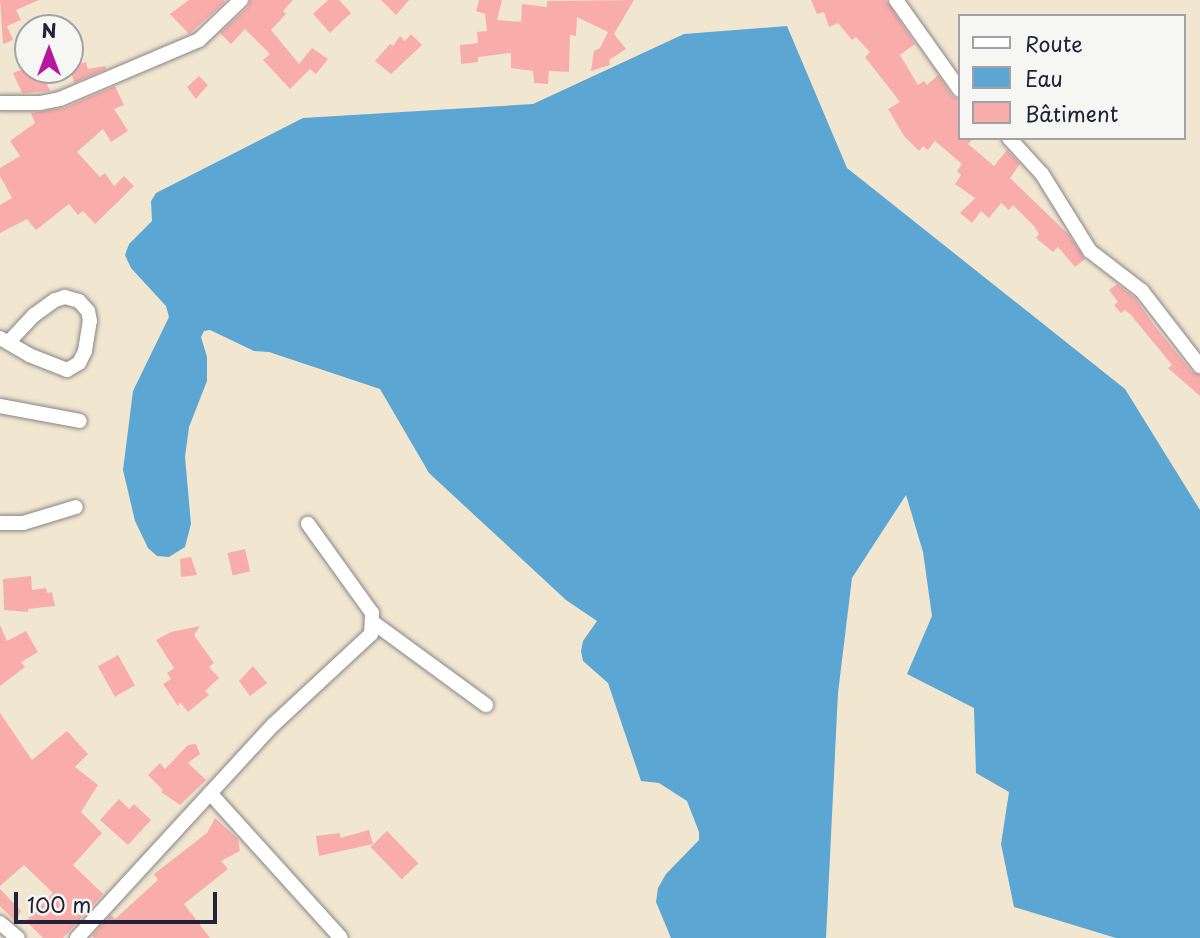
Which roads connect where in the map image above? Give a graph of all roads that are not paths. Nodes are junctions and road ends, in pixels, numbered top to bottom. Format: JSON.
{"nodes":[{"id":1,"x":242,"y":0,"type":"edge"},
{"id":2,"x":896,"y":0,"type":"edge"},
{"id":3,"x":958,"y":87,"type":"edge"},
{"id":4,"x":0,"y":103,"type":"edge"},
{"id":5,"x":1011,"y":140,"type":"edge"},
{"id":6,"x":5,"y":340,"type":"edge"},
{"id":7,"x":1200,"y":366,"type":"edge"},
{"id":8,"x":0,"y":406,"type":"edge"},
{"id":9,"x":80,"y":421,"type":"dead end"},
{"id":10,"x":76,"y":507,"type":"dead end"},
{"id":11,"x":0,"y":523,"type":"edge"},
{"id":12,"x":308,"y":524,"type":"dead end"},
{"id":13,"x":374,"y":623,"type":"junction"},
{"id":14,"x":486,"y":705,"type":"dead end"},
{"id":15,"x":210,"y":793,"type":"junction"},
{"id":16,"x":0,"y":923,"type":"edge"},
{"id":17,"x":18,"y":938,"type":"edge"},
{"id":18,"x":77,"y":938,"type":"edge"},
{"id":19,"x":341,"y":938,"type":"edge"}],
"edges":[{"from":1,"to":4,"type":"street"},
{"from":2,"to":3,"type":"street"},
{"from":5,"to":7,"type":"street"},
{"from":6,"to":6,"type":"street"},
{"from":8,"to":9,"type":"street"},
{"from":10,"to":11,"type":"street"},
{"from":12,"to":13,"type":"street"},
{"from":13,"to":14,"type":"street"},
{"from":13,"to":15,"type":"street"},
{"from":15,"to":18,"type":"street"},
{"from":15,"to":19,"type":"street"},
{"from":16,"to":17,"type":"street"}]}
